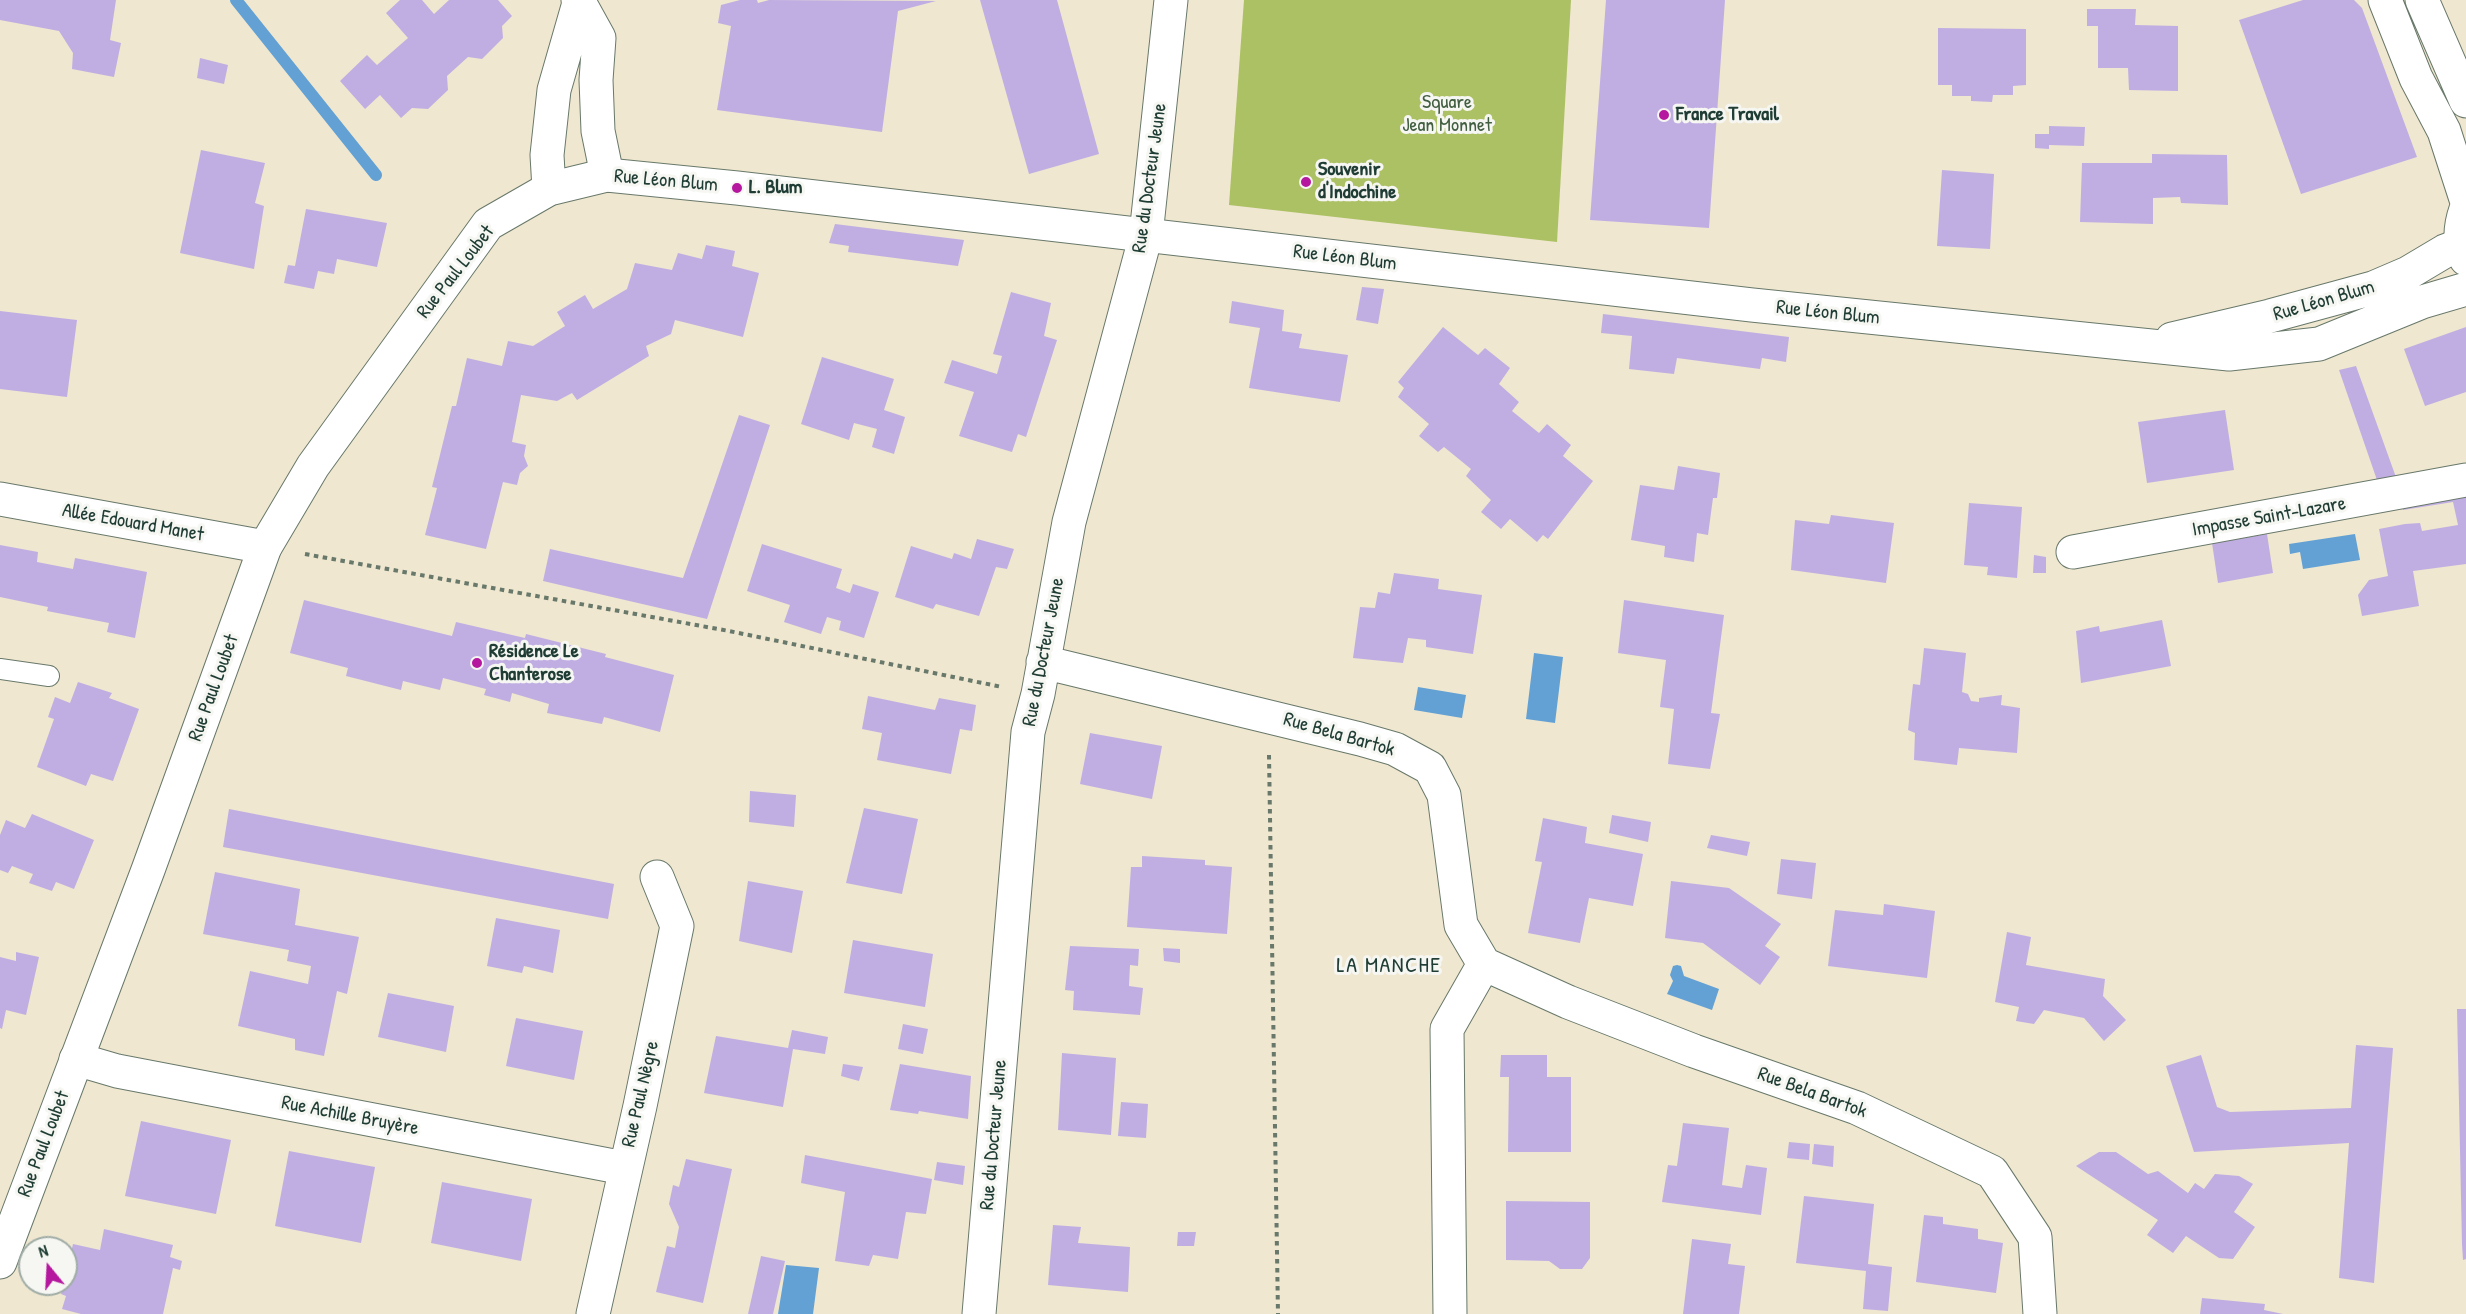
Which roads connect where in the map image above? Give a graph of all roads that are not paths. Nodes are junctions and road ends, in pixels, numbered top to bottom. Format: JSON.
{"nodes":[{"id":1,"x":1171,"y":0,"type":"edge"},
{"id":2,"x":2385,"y":0,"type":"edge"},
{"id":3,"x":2422,"y":0,"type":"edge"},
{"id":4,"x":578,"y":2,"type":"edge"},
{"id":5,"x":2466,"y":101,"type":"edge"},
{"id":6,"x":607,"y":175,"type":"junction"},
{"id":7,"x":549,"y":189,"type":"junction"},
{"id":8,"x":2466,"y":199,"type":"edge"},
{"id":9,"x":2466,"y":209,"type":"edge"},
{"id":10,"x":1146,"y":235,"type":"junction"},
{"id":11,"x":2464,"y":252,"type":"edge"},
{"id":12,"x":2466,"y":289,"type":"edge"},
{"id":13,"x":2144,"y":345,"type":"junction"},
{"id":14,"x":2466,"y":480,"type":"edge"},
{"id":15,"x":0,"y":499,"type":"edge"},
{"id":16,"x":265,"y":547,"type":"junction"},
{"id":17,"x":2073,"y":552,"type":"dead end"},
{"id":18,"x":1043,"y":662,"type":"junction"},
{"id":19,"x":0,"y":669,"type":"edge"},
{"id":20,"x":49,"y":676,"type":"dead end"},
{"id":21,"x":657,"y":877,"type":"dead end"},
{"id":22,"x":1484,"y":964,"type":"junction"},
{"id":23,"x":76,"y":1059,"type":"junction"},
{"id":24,"x":624,"y":1168,"type":"junction"},
{"id":25,"x":0,"y":1262,"type":"edge"},
{"id":26,"x":593,"y":1314,"type":"edge"},
{"id":27,"x":979,"y":1314,"type":"edge"},
{"id":28,"x":1450,"y":1314,"type":"edge"},
{"id":29,"x":2040,"y":1314,"type":"edge"}],
"edges":[{"from":1,"to":10,"type":"street","name":"Rue du Docteur Jeune"},
{"from":2,"to":8,"type":"street"},
{"from":3,"to":5,"type":"street"},
{"from":4,"to":6,"type":"street"},
{"from":4,"to":7,"type":"street"},
{"from":6,"to":7,"type":"street","name":"Rue Léon Blum"},
{"from":6,"to":10,"type":"street","name":"Rue Léon Blum"},
{"from":7,"to":16,"type":"street","name":"Rue Paul Loubet"},
{"from":9,"to":11,"type":"street"},
{"from":10,"to":13,"type":"street","name":"Rue Léon Blum"},
{"from":10,"to":18,"type":"street","name":"Rue du Docteur Jeune"},
{"from":11,"to":13,"type":"street","name":"Rue Léon Blum"},
{"from":12,"to":13,"type":"street","name":"Rue Léon Blum"},
{"from":14,"to":17,"type":"street","name":"Impasse Saint-Lazare"},
{"from":15,"to":16,"type":"street","name":"Allée Edouard Manet"},
{"from":16,"to":23,"type":"street","name":"Rue Paul Loubet"},
{"from":18,"to":22,"type":"street","name":"Rue Bela Bartok"},
{"from":18,"to":27,"type":"street","name":"Rue du Docteur Jeune"},
{"from":19,"to":20,"type":"lane"},
{"from":21,"to":24,"type":"street","name":"Rue Paul Nègre"},
{"from":22,"to":28,"type":"street"},
{"from":22,"to":29,"type":"street","name":"Rue Bela Bartok"},
{"from":23,"to":24,"type":"street","name":"Rue Achille Bruyère"},
{"from":23,"to":25,"type":"street","name":"Rue Paul Loubet"},
{"from":24,"to":26,"type":"street","name":"Rue Paul Nègre"}]}
